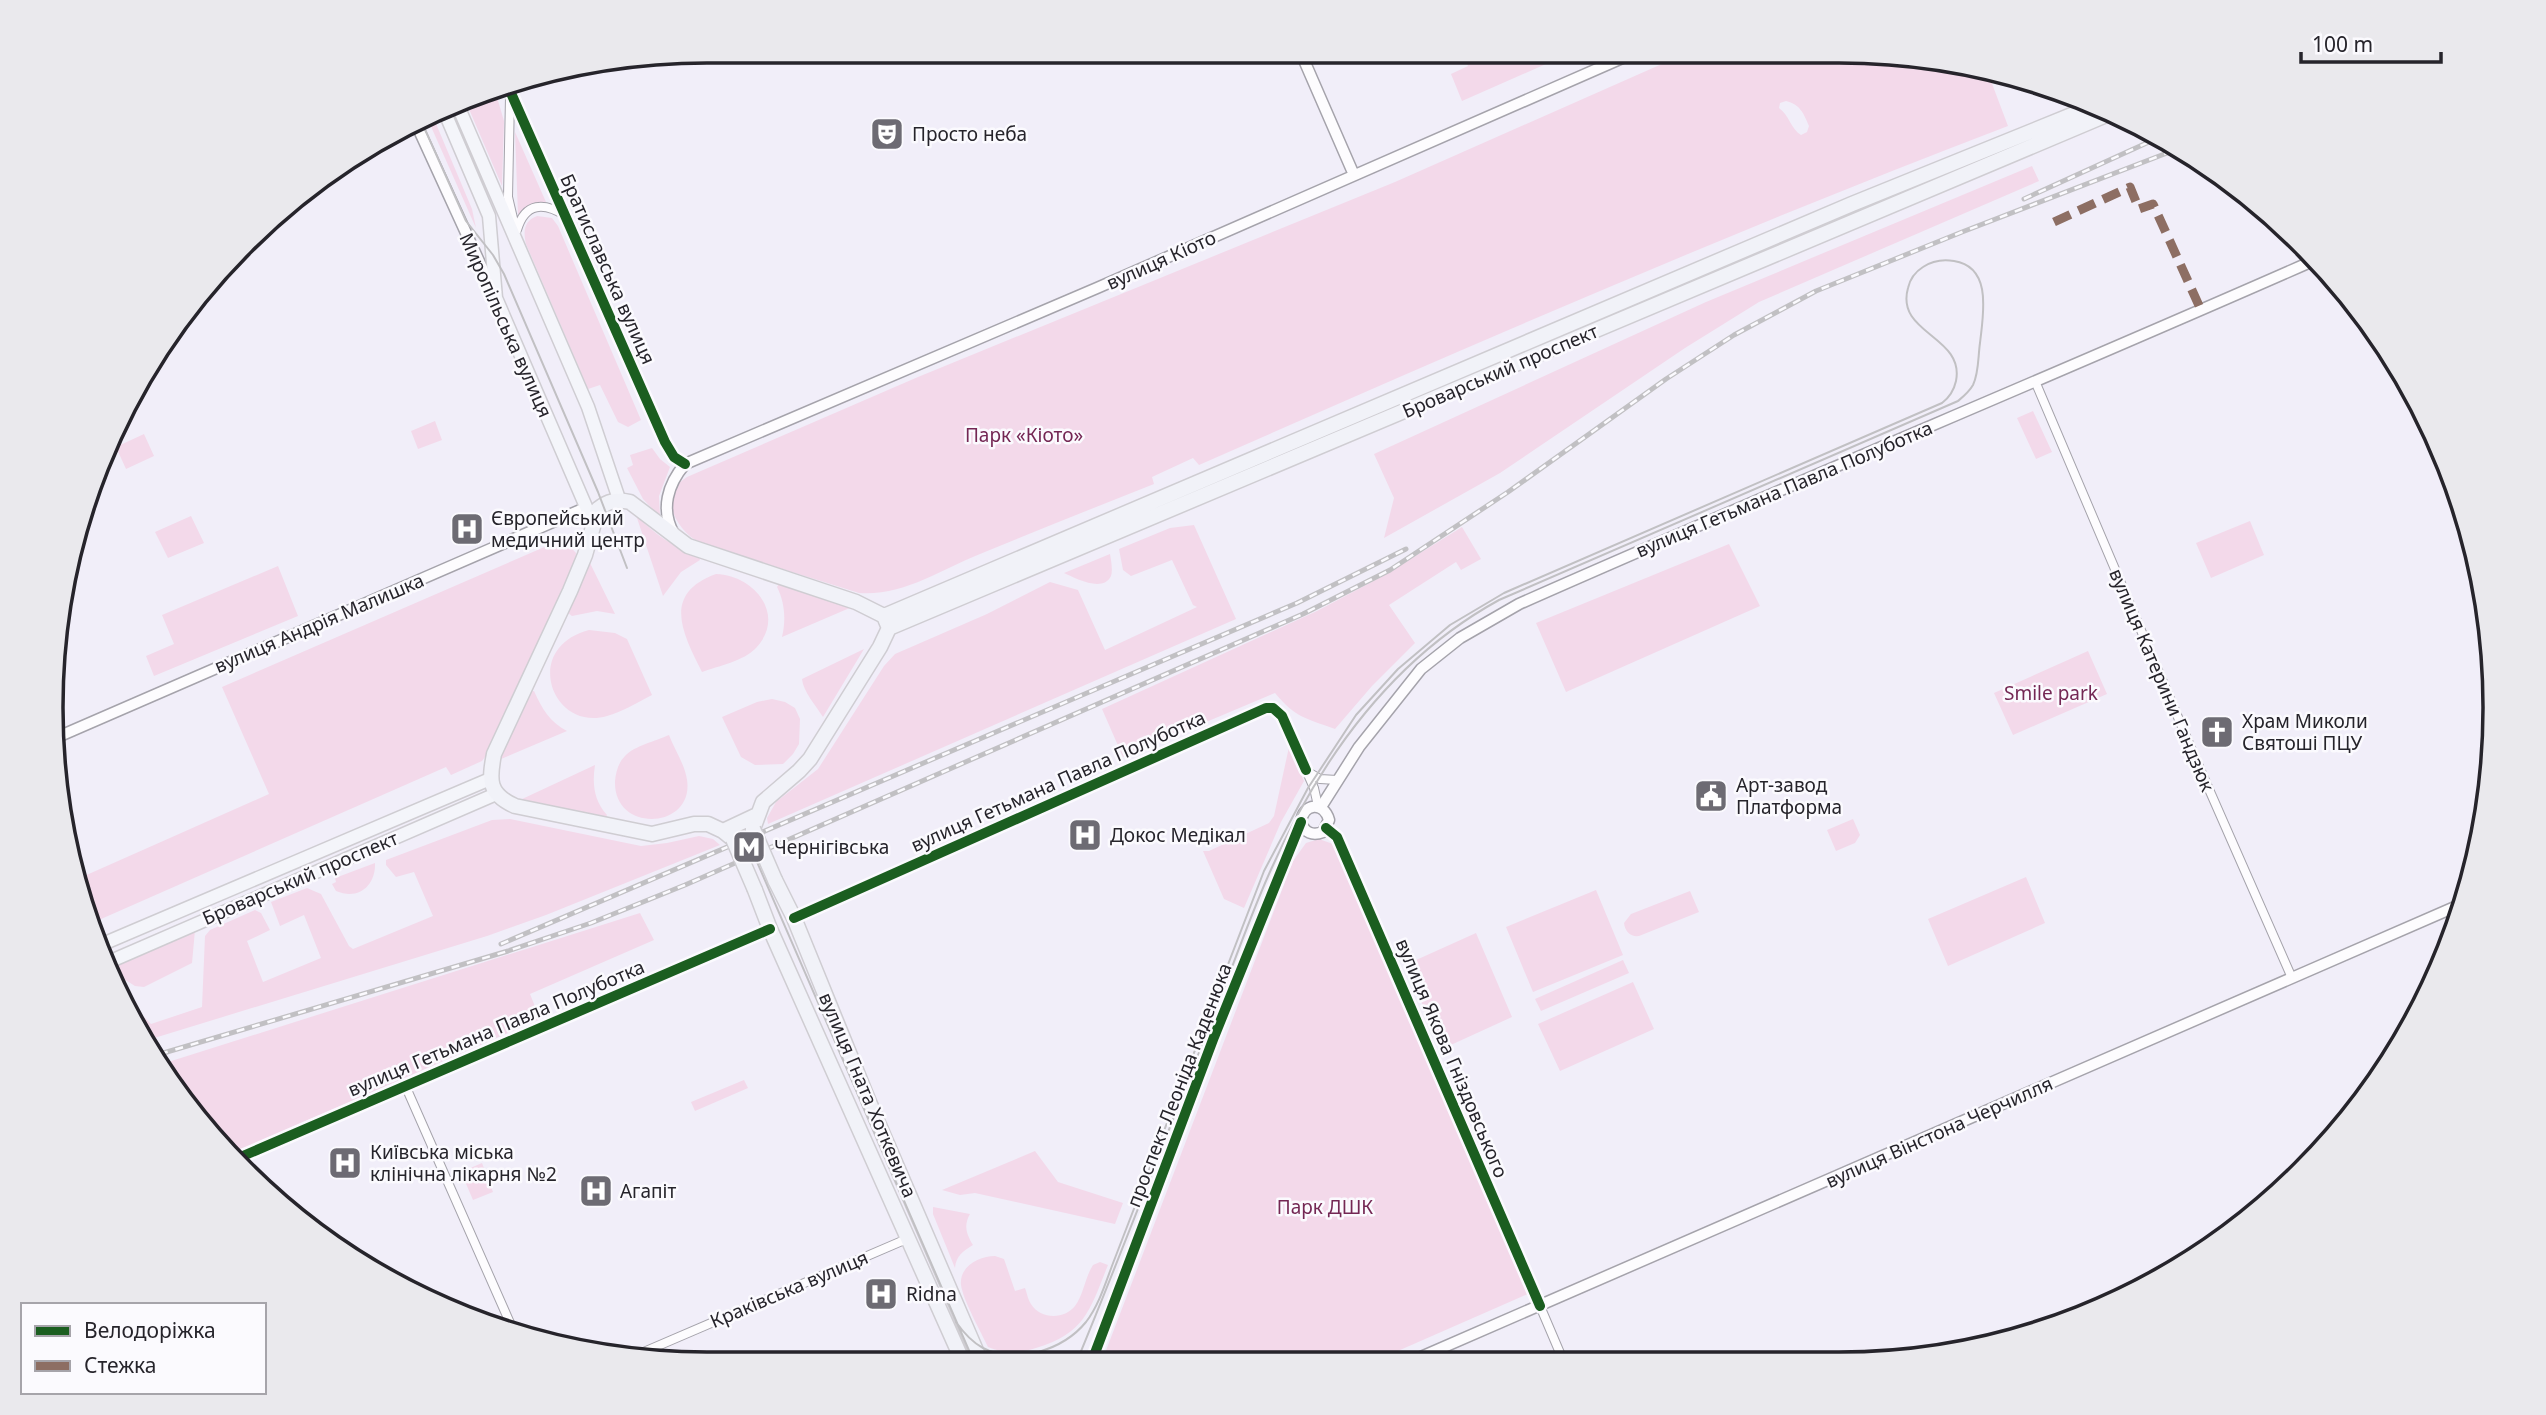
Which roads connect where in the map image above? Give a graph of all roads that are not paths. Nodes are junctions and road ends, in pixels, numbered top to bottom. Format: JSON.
{"nodes":[{"id":1,"x":1305,"y":63,"type":"edge"},
{"id":2,"x":1611,"y":63,"type":"edge"},
{"id":3,"x":509,"y":94,"type":"edge"},
{"id":4,"x":512,"y":94,"type":"edge"},
{"id":5,"x":2082,"y":111,"type":"edge"},
{"id":6,"x":461,"y":112,"type":"edge"},
{"id":7,"x":447,"y":118,"type":"edge"},
{"id":8,"x":2099,"y":118,"type":"edge"},
{"id":9,"x":419,"y":131,"type":"edge"},
{"id":10,"x":1354,"y":175,"type":"junction"},
{"id":11,"x":566,"y":216,"type":"junction"},
{"id":12,"x":491,"y":223,"type":"junction"},
{"id":13,"x":515,"y":228,"type":"junction"},
{"id":14,"x":2305,"y":264,"type":"edge"},
{"id":15,"x":496,"y":298,"type":"junction"},
{"id":16,"x":2035,"y":381,"type":"junction"},
{"id":17,"x":684,"y":464,"type":"junction"},
{"id":18,"x":619,"y":499,"type":"junction"},
{"id":19,"x":586,"y":508,"type":"junction"},
{"id":20,"x":593,"y":523,"type":"junction"},
{"id":21,"x":677,"y":539,"type":"junction"},
{"id":22,"x":886,"y":622,"type":"junction"},
{"id":23,"x":64,"y":734,"type":"edge"},
{"id":24,"x":1306,"y":770,"type":"junction"},
{"id":25,"x":490,"y":779,"type":"junction"},
{"id":26,"x":1337,"y":780,"type":"junction"},
{"id":27,"x":496,"y":794,"type":"junction"},
{"id":28,"x":1320,"y":807,"type":"junction"},
{"id":29,"x":755,"y":822,"type":"junction"},
{"id":30,"x":1301,"y":822,"type":"junction"},
{"id":31,"x":1326,"y":828,"type":"junction"},
{"id":32,"x":728,"y":835,"type":"junction"},
{"id":33,"x":2451,"y":909,"type":"edge"},
{"id":34,"x":794,"y":918,"type":"junction"},
{"id":35,"x":770,"y":929,"type":"junction"},
{"id":36,"x":107,"y":942,"type":"edge"},
{"id":37,"x":114,"y":959,"type":"edge"},
{"id":38,"x":2292,"y":978,"type":"junction"},
{"id":39,"x":405,"y":1085,"type":"junction"},
{"id":40,"x":245,"y":1155,"type":"edge"},
{"id":41,"x":909,"y":1238,"type":"junction"},
{"id":42,"x":1540,"y":1306,"type":"junction"},
{"id":43,"x":509,"y":1321,"type":"edge"},
{"id":44,"x":650,"y":1349,"type":"edge"},
{"id":45,"x":959,"y":1352,"type":"edge"},
{"id":46,"x":977,"y":1352,"type":"edge"},
{"id":47,"x":1096,"y":1352,"type":"edge"},
{"id":48,"x":1433,"y":1352,"type":"edge"},
{"id":49,"x":1560,"y":1352,"type":"edge"}],
"edges":[{"from":1,"to":10,"type":"street"},
{"from":2,"to":10,"type":"street","name":"вулиця Кіото"},
{"from":3,"to":13,"type":"street","name":"Братиславська вулиця"},
{"from":4,"to":11,"type":"street","name":"Братиславська вулиця"},
{"from":5,"to":22,"type":"highway","name":"Броварський проспект"},
{"from":6,"to":13,"type":"main road","name":"Братиславська вулиця"},
{"from":7,"to":12,"type":"main road"},
{"from":8,"to":22,"type":"highway","name":"Броварський проспект"},
{"from":9,"to":15,"type":"street","name":"Миропільська вулиця"},
{"from":10,"to":17,"type":"street","name":"вулиця Кіото"},
{"from":11,"to":13,"type":"street"},
{"from":11,"to":17,"type":"street","name":"Братиславська вулиця"},
{"from":12,"to":13,"type":"main road"},
{"from":12,"to":15,"type":"main road"},
{"from":13,"to":18,"type":"main road","name":"Братиславська вулиця"},
{"from":14,"to":16,"type":"street","name":"вулиця Гетьмана Павла Полуботка"},
{"from":15,"to":19,"type":"main road","name":"Миропільська вулиця"},
{"from":16,"to":26,"type":"street","name":"вулиця Гетьмана Павла Полуботка"},
{"from":16,"to":38,"type":"street","name":"вулиця Катерини Гандзюк"},
{"from":17,"to":21,"type":"street"},
{"from":18,"to":20,"type":"highway"},
{"from":18,"to":21,"type":"highway"},
{"from":19,"to":20,"type":"main road","name":"Миропільська вулиця"},
{"from":19,"to":23,"type":"street","name":"вулиця Андрія Малишка"},
{"from":20,"to":25,"type":"highway"},
{"from":21,"to":22,"type":"highway"},
{"from":22,"to":29,"type":"highway"},
{"from":24,"to":26,"type":"street"},
{"from":24,"to":28,"type":"street","name":"вулиця Гетьмана Павла Полуботка"},
{"from":24,"to":34,"type":"street","name":"вулиця Гетьмана Павла Полуботка"},
{"from":25,"to":27,"type":"highway"},
{"from":25,"to":36,"type":"main road","name":"Броварський проспект"},
{"from":26,"to":28,"type":"street","name":"вулиця Гетьмана Павла Полуботка"},
{"from":27,"to":32,"type":"highway"},
{"from":27,"to":37,"type":"main road","name":"Броварський проспект"},
{"from":28,"to":30,"type":"street"},
{"from":28,"to":31,"type":"street"},
{"from":29,"to":32,"type":"highway"},
{"from":29,"to":34,"type":"highway","name":"вулиця Гната Хоткевича","bridge":true},
{"from":30,"to":31,"type":"street"},
{"from":30,"to":47,"type":"street","name":"проспект Леоніда Каденюка"},
{"from":31,"to":42,"type":"street","name":"вулиця Якова Гніздовського"},
{"from":32,"to":35,"type":"highway","name":"вулиця Гната Хоткевича","bridge":true},
{"from":33,"to":38,"type":"street","name":"вулиця Вінстона Черчилля"},
{"from":34,"to":46,"type":"highway","name":"вулиця Гната Хоткевича"},
{"from":35,"to":39,"type":"street","name":"вулиця Гетьмана Павла Полуботка"},
{"from":35,"to":41,"type":"highway","name":"вулиця Гната Хоткевича"},
{"from":38,"to":42,"type":"street","name":"вулиця Вінстона Черчилля"},
{"from":39,"to":40,"type":"street","name":"вулиця Гетьмана Павла Полуботка"},
{"from":39,"to":43,"type":"street"},
{"from":41,"to":44,"type":"street","name":"Краківська вулиця"},
{"from":41,"to":45,"type":"highway","name":"вулиця Гната Хоткевича"},
{"from":42,"to":48,"type":"street","name":"вулиця Вінстона Черчилля"},
{"from":42,"to":49,"type":"street","name":"вулиця Якова Гніздовського"}]}
